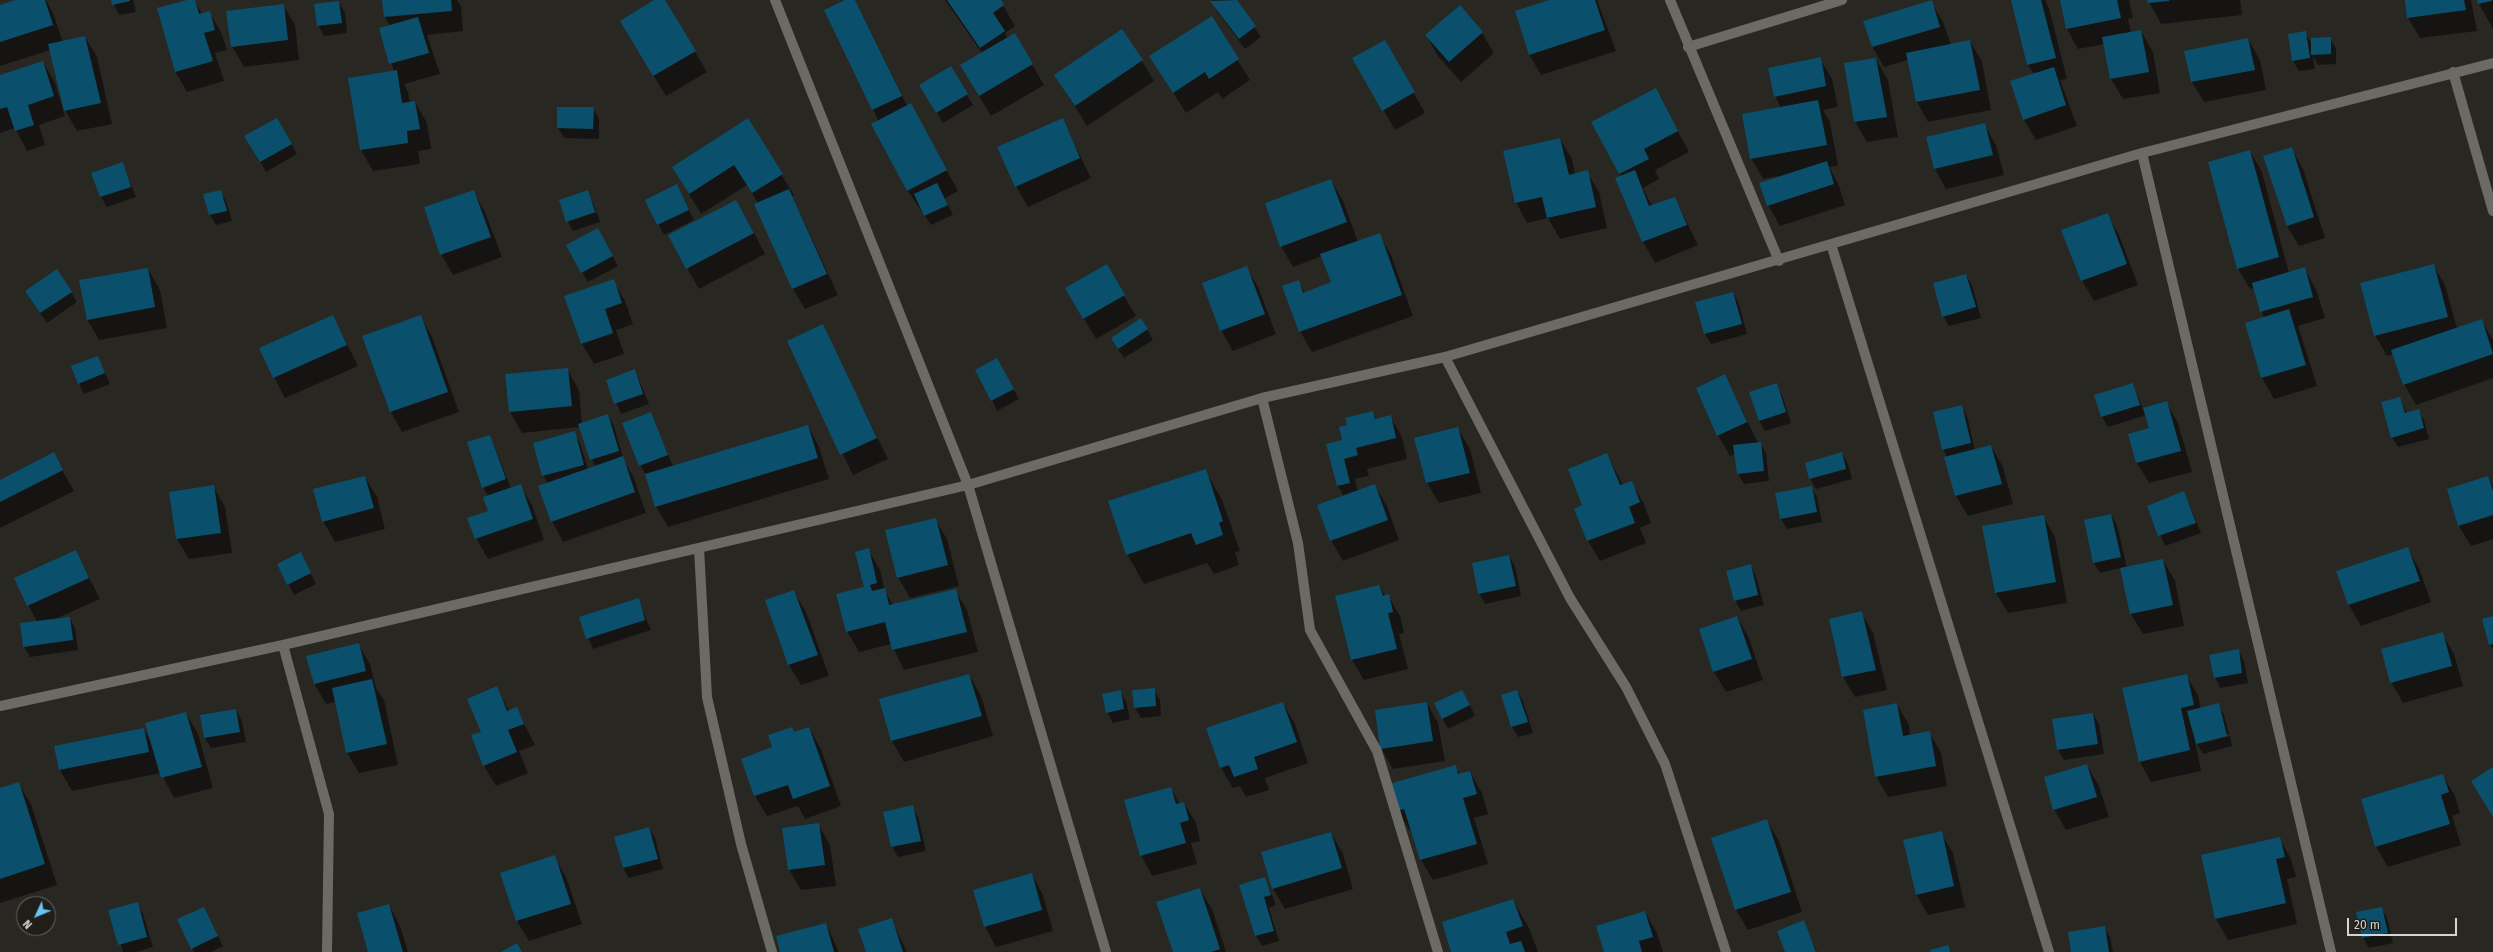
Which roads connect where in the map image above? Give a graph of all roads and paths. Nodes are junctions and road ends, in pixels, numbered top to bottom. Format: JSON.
{"nodes":[{"id":1,"x":775,"y":0,"type":"edge"},
{"id":2,"x":1670,"y":0,"type":"edge"},
{"id":3,"x":1842,"y":0,"type":"edge"},
{"id":4,"x":1688,"y":47,"type":"junction"},
{"id":5,"x":2493,"y":63,"type":"edge"},
{"id":6,"x":2453,"y":72,"type":"junction"},
{"id":7,"x":2142,"y":153,"type":"junction"},
{"id":8,"x":2493,"y":211,"type":"edge"},
{"id":9,"x":1831,"y":244,"type":"junction"},
{"id":10,"x":1779,"y":261,"type":"junction"},
{"id":11,"x":1445,"y":357,"type":"junction"},
{"id":12,"x":1262,"y":398,"type":"junction"},
{"id":13,"x":968,"y":485,"type":"junction"},
{"id":14,"x":699,"y":548,"type":"junction"},
{"id":15,"x":283,"y":645,"type":"junction"},
{"id":16,"x":0,"y":706,"type":"edge"},
{"id":17,"x":327,"y":952,"type":"edge"},
{"id":18,"x":772,"y":952,"type":"edge"},
{"id":19,"x":1106,"y":952,"type":"edge"},
{"id":20,"x":1438,"y":952,"type":"edge"},
{"id":21,"x":1726,"y":952,"type":"edge"},
{"id":22,"x":2049,"y":952,"type":"edge"},
{"id":23,"x":2331,"y":952,"type":"edge"}],
"edges":[{"from":1,"to":13,"type":"street"},
{"from":2,"to":4,"type":"street"},
{"from":3,"to":4,"type":"street"},
{"from":4,"to":10,"type":"street"},
{"from":5,"to":6,"type":"street"},
{"from":6,"to":7,"type":"street"},
{"from":6,"to":8,"type":"street"},
{"from":7,"to":9,"type":"street"},
{"from":7,"to":23,"type":"street"},
{"from":9,"to":10,"type":"street"},
{"from":9,"to":22,"type":"street"},
{"from":10,"to":11,"type":"street"},
{"from":11,"to":12,"type":"street"},
{"from":11,"to":21,"type":"street"},
{"from":12,"to":13,"type":"street"},
{"from":12,"to":20,"type":"street"},
{"from":13,"to":14,"type":"street"},
{"from":13,"to":19,"type":"street"},
{"from":14,"to":15,"type":"street"},
{"from":14,"to":18,"type":"street"},
{"from":15,"to":16,"type":"street"},
{"from":15,"to":17,"type":"street"}]}
